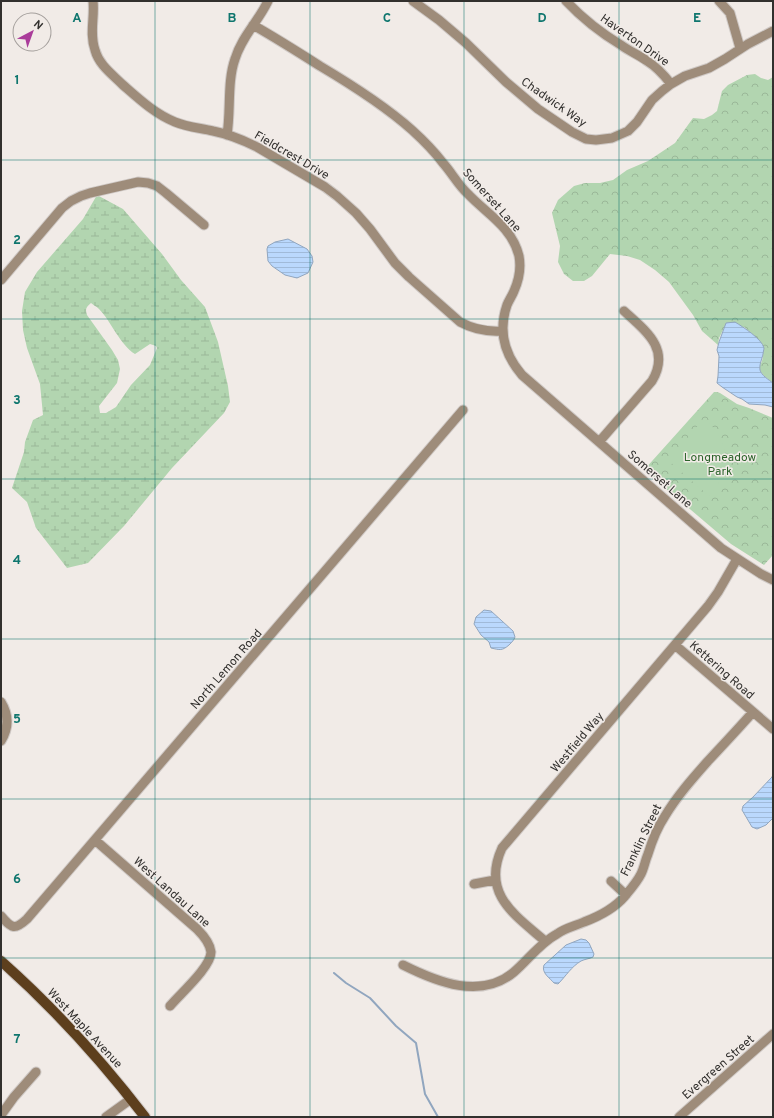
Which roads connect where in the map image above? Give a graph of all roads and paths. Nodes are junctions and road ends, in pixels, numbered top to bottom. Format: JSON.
{"nodes":[{"id":1,"x":93,"y":1,"type":"edge"},
{"id":2,"x":268,"y":1,"type":"edge"},
{"id":3,"x":413,"y":1,"type":"edge"},
{"id":4,"x":566,"y":1,"type":"edge"},
{"id":5,"x":719,"y":1,"type":"edge"},
{"id":6,"x":426,"y":5,"type":"edge"},
{"id":7,"x":253,"y":25,"type":"junction"},
{"id":8,"x":773,"y":31,"type":"edge"},
{"id":9,"x":740,"y":48,"type":"junction"},
{"id":10,"x":672,"y":84,"type":"junction"},
{"id":11,"x":227,"y":135,"type":"junction"},
{"id":12,"x":204,"y":225,"type":"dead end"},
{"id":13,"x":1,"y":280,"type":"edge"},
{"id":14,"x":624,"y":311,"type":"dead end"},
{"id":15,"x":502,"y":331,"type":"junction"},
{"id":16,"x":463,"y":410,"type":"dead end"},
{"id":17,"x":599,"y":442,"type":"junction"},
{"id":18,"x":737,"y":559,"type":"junction"},
{"id":19,"x":773,"y":580,"type":"edge"},
{"id":20,"x":675,"y":645,"type":"junction"},
{"id":21,"x":1,"y":702,"type":"edge"},
{"id":22,"x":753,"y":712,"type":"junction"},
{"id":23,"x":773,"y":729,"type":"edge"},
{"id":24,"x":1,"y":741,"type":"edge"},
{"id":25,"x":95,"y":840,"type":"junction"},
{"id":26,"x":495,"y":880,"type":"junction"},
{"id":27,"x":611,"y":881,"type":"dead end"},
{"id":28,"x":474,"y":884,"type":"dead end"},
{"id":29,"x":626,"y":895,"type":"junction"},
{"id":30,"x":1,"y":916,"type":"edge"},
{"id":31,"x":546,"y":941,"type":"junction"},
{"id":32,"x":1,"y":961,"type":"edge"},
{"id":33,"x":403,"y":965,"type":"dead end"},
{"id":34,"x":170,"y":1006,"type":"dead end"},
{"id":35,"x":773,"y":1034,"type":"edge"},
{"id":36,"x":36,"y":1072,"type":"dead end"},
{"id":37,"x":131,"y":1098,"type":"junction"},
{"id":38,"x":1,"y":1115,"type":"edge"},
{"id":39,"x":106,"y":1117,"type":"edge"},
{"id":40,"x":145,"y":1117,"type":"edge"},
{"id":41,"x":679,"y":1117,"type":"edge"}],
"edges":[{"from":1,"to":11,"type":"street","name":"Fieldcrest Drive"},
{"from":2,"to":7,"type":"street"},
{"from":3,"to":6,"type":"street","name":"Chadwick Way"},
{"from":4,"to":10,"type":"street","name":"Haverton Drive"},
{"from":5,"to":9,"type":"street"},
{"from":6,"to":10,"type":"street","name":"Chadwick Way"},
{"from":7,"to":11,"type":"street"},
{"from":7,"to":15,"type":"street","name":"Somerset Lane"},
{"from":8,"to":9,"type":"street","name":"Chadwick Way"},
{"from":9,"to":10,"type":"street","name":"Chadwick Way"},
{"from":11,"to":15,"type":"street","name":"Fieldcrest Drive"},
{"from":12,"to":13,"type":"street"},
{"from":14,"to":17,"type":"street"},
{"from":15,"to":17,"type":"street","name":"Somerset Lane"},
{"from":16,"to":25,"type":"street","name":"North Lemon Road"},
{"from":17,"to":18,"type":"street","name":"Somerset Lane"},
{"from":18,"to":19,"type":"street","name":"Somerset Lane"},
{"from":18,"to":20,"type":"street","name":"Westfield Way"},
{"from":20,"to":22,"type":"street","name":"Kettering Road"},
{"from":20,"to":26,"type":"street","name":"Westfield Way"},
{"from":21,"to":24,"type":"street"},
{"from":22,"to":23,"type":"street","name":"Kettering Road"},
{"from":22,"to":29,"type":"street","name":"Franklin Street"},
{"from":25,"to":30,"type":"street","name":"North Lemon Road"},
{"from":25,"to":34,"type":"street","name":"West Landau Lane"},
{"from":26,"to":28,"type":"street"},
{"from":26,"to":31,"type":"street","name":"Westfield Way"},
{"from":27,"to":29,"type":"street"},
{"from":29,"to":31,"type":"street","name":"Franklin Street"},
{"from":31,"to":33,"type":"street","name":"Franklin Street"},
{"from":32,"to":37,"type":"main road","name":"West Maple Avenue"},
{"from":35,"to":41,"type":"street","name":"Evergreen Street"},
{"from":36,"to":38,"type":"street"},
{"from":37,"to":39,"type":"street"},
{"from":37,"to":40,"type":"main road","name":"West Maple Avenue"}]}
